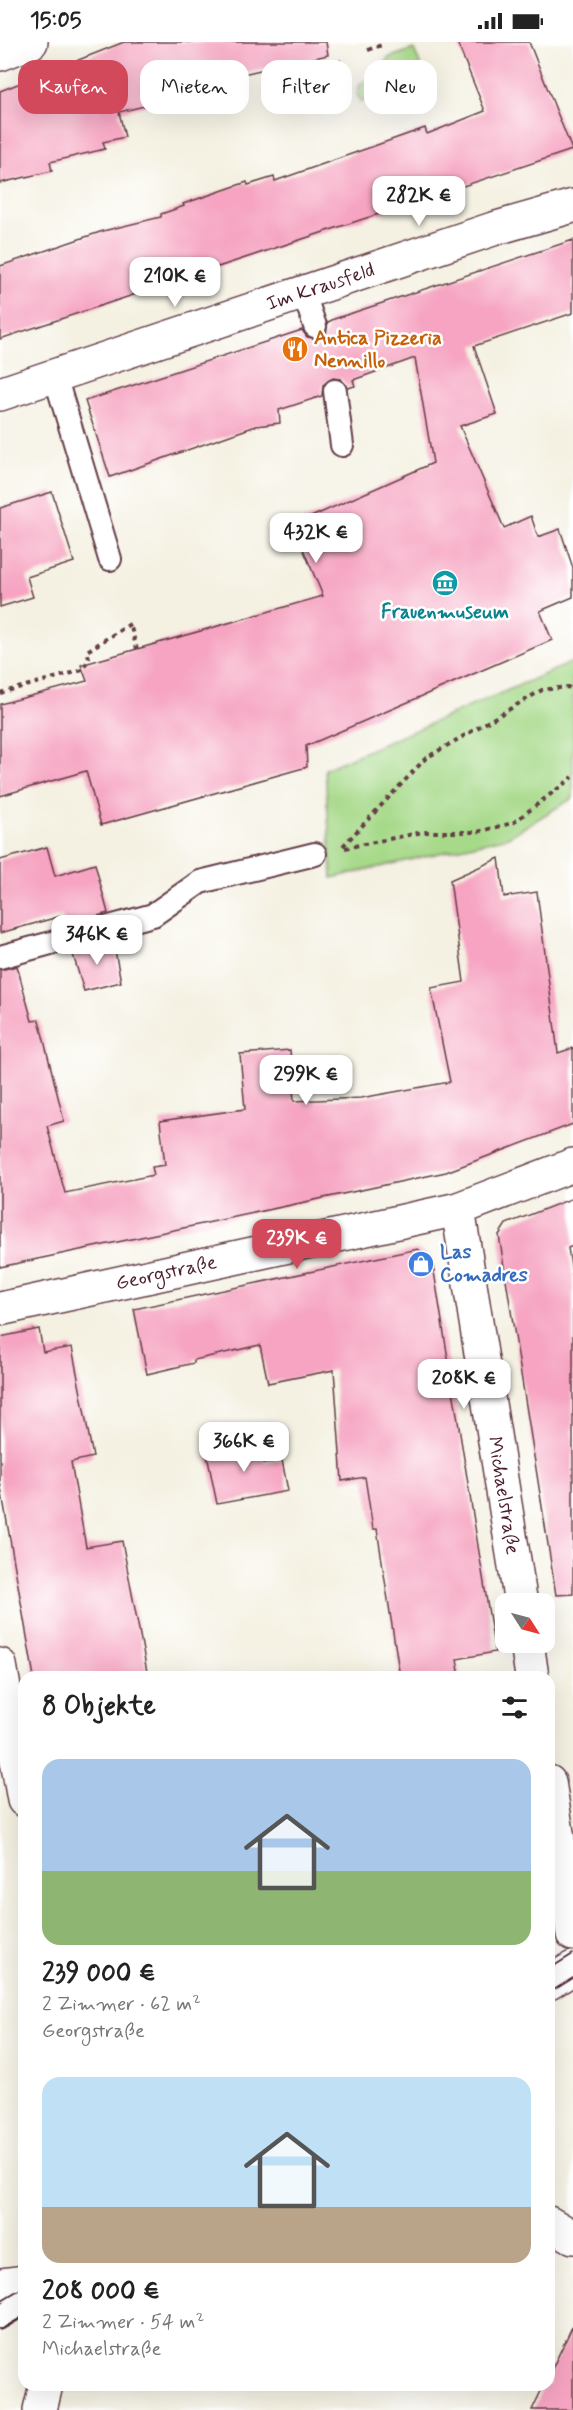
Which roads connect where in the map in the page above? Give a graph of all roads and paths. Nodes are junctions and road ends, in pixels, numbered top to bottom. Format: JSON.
{"nodes":[{"id":1,"x":31,"y":42,"type":"edge"},
{"id":2,"x":382,"y":45,"type":"dead end"},
{"id":3,"x":368,"y":50,"type":"dead end"},
{"id":4,"x":0,"y":54,"type":"edge"},
{"id":5,"x":573,"y":206,"type":"edge"},
{"id":6,"x":304,"y":294,"type":"junction"},
{"id":7,"x":315,"y":326,"type":"dead end"},
{"id":8,"x":55,"y":376,"type":"junction"},
{"id":9,"x":335,"y":391,"type":"dead end"},
{"id":10,"x":0,"y":394,"type":"edge"},
{"id":11,"x":342,"y":445,"type":"dead end"},
{"id":12,"x":110,"y":559,"type":"dead end"},
{"id":13,"x":137,"y":649,"type":"dead end"},
{"id":14,"x":573,"y":691,"type":"edge"},
{"id":15,"x":0,"y":693,"type":"edge"},
{"id":16,"x":573,"y":777,"type":"edge"},
{"id":17,"x":315,"y":854,"type":"dead end"},
{"id":18,"x":0,"y":957,"type":"edge"},
{"id":19,"x":573,"y":1165,"type":"edge"},
{"id":20,"x":458,"y":1209,"type":"junction"},
{"id":21,"x":0,"y":1309,"type":"edge"},
{"id":22,"x":519,"y":1593,"type":"edge"},
{"id":23,"x":529,"y":1653,"type":"edge"},
{"id":24,"x":0,"y":1665,"type":"edge"},
{"id":25,"x":531,"y":1671,"type":"edge"},
{"id":26,"x":18,"y":1766,"type":"edge"},
{"id":27,"x":555,"y":1820,"type":"edge"},
{"id":28,"x":573,"y":1934,"type":"edge"},
{"id":29,"x":573,"y":1968,"type":"edge"},
{"id":30,"x":555,"y":1979,"type":"edge"},
{"id":31,"x":555,"y":2226,"type":"edge"},
{"id":32,"x":573,"y":2237,"type":"edge"},
{"id":33,"x":18,"y":2283,"type":"edge"},
{"id":34,"x":0,"y":2285,"type":"edge"},
{"id":35,"x":18,"y":2307,"type":"edge"},
{"id":36,"x":0,"y":2317,"type":"edge"},
{"id":37,"x":45,"y":2391,"type":"edge"},
{"id":38,"x":40,"y":2410,"type":"edge"}],
"edges":[{"from":1,"to":4,"type":"street"},
{"from":2,"to":3,"type":"path"},
{"from":5,"to":6,"type":"street","name":"Im Krausfeld"},
{"from":6,"to":7,"type":"lane"},
{"from":6,"to":8,"type":"street","name":"Im Krausfeld"},
{"from":8,"to":10,"type":"street","name":"Im Krausfeld"},
{"from":8,"to":12,"type":"lane"},
{"from":9,"to":11,"type":"lane"},
{"from":13,"to":15,"type":"path"},
{"from":14,"to":16,"type":"path"},
{"from":17,"to":18,"type":"lane"},
{"from":19,"to":20,"type":"street","name":"Georgstraße"},
{"from":20,"to":21,"type":"street","name":"Georgstraße"},
{"from":20,"to":22,"type":"street","name":"Michaelstraße"},
{"from":23,"to":25,"type":"street"},
{"from":24,"to":26,"type":"street"},
{"from":27,"to":28,"type":"street"},
{"from":29,"to":30,"type":"street"},
{"from":31,"to":32,"type":"street"},
{"from":33,"to":34,"type":"street"},
{"from":35,"to":36,"type":"lane"},
{"from":37,"to":38,"type":"street"}]}
